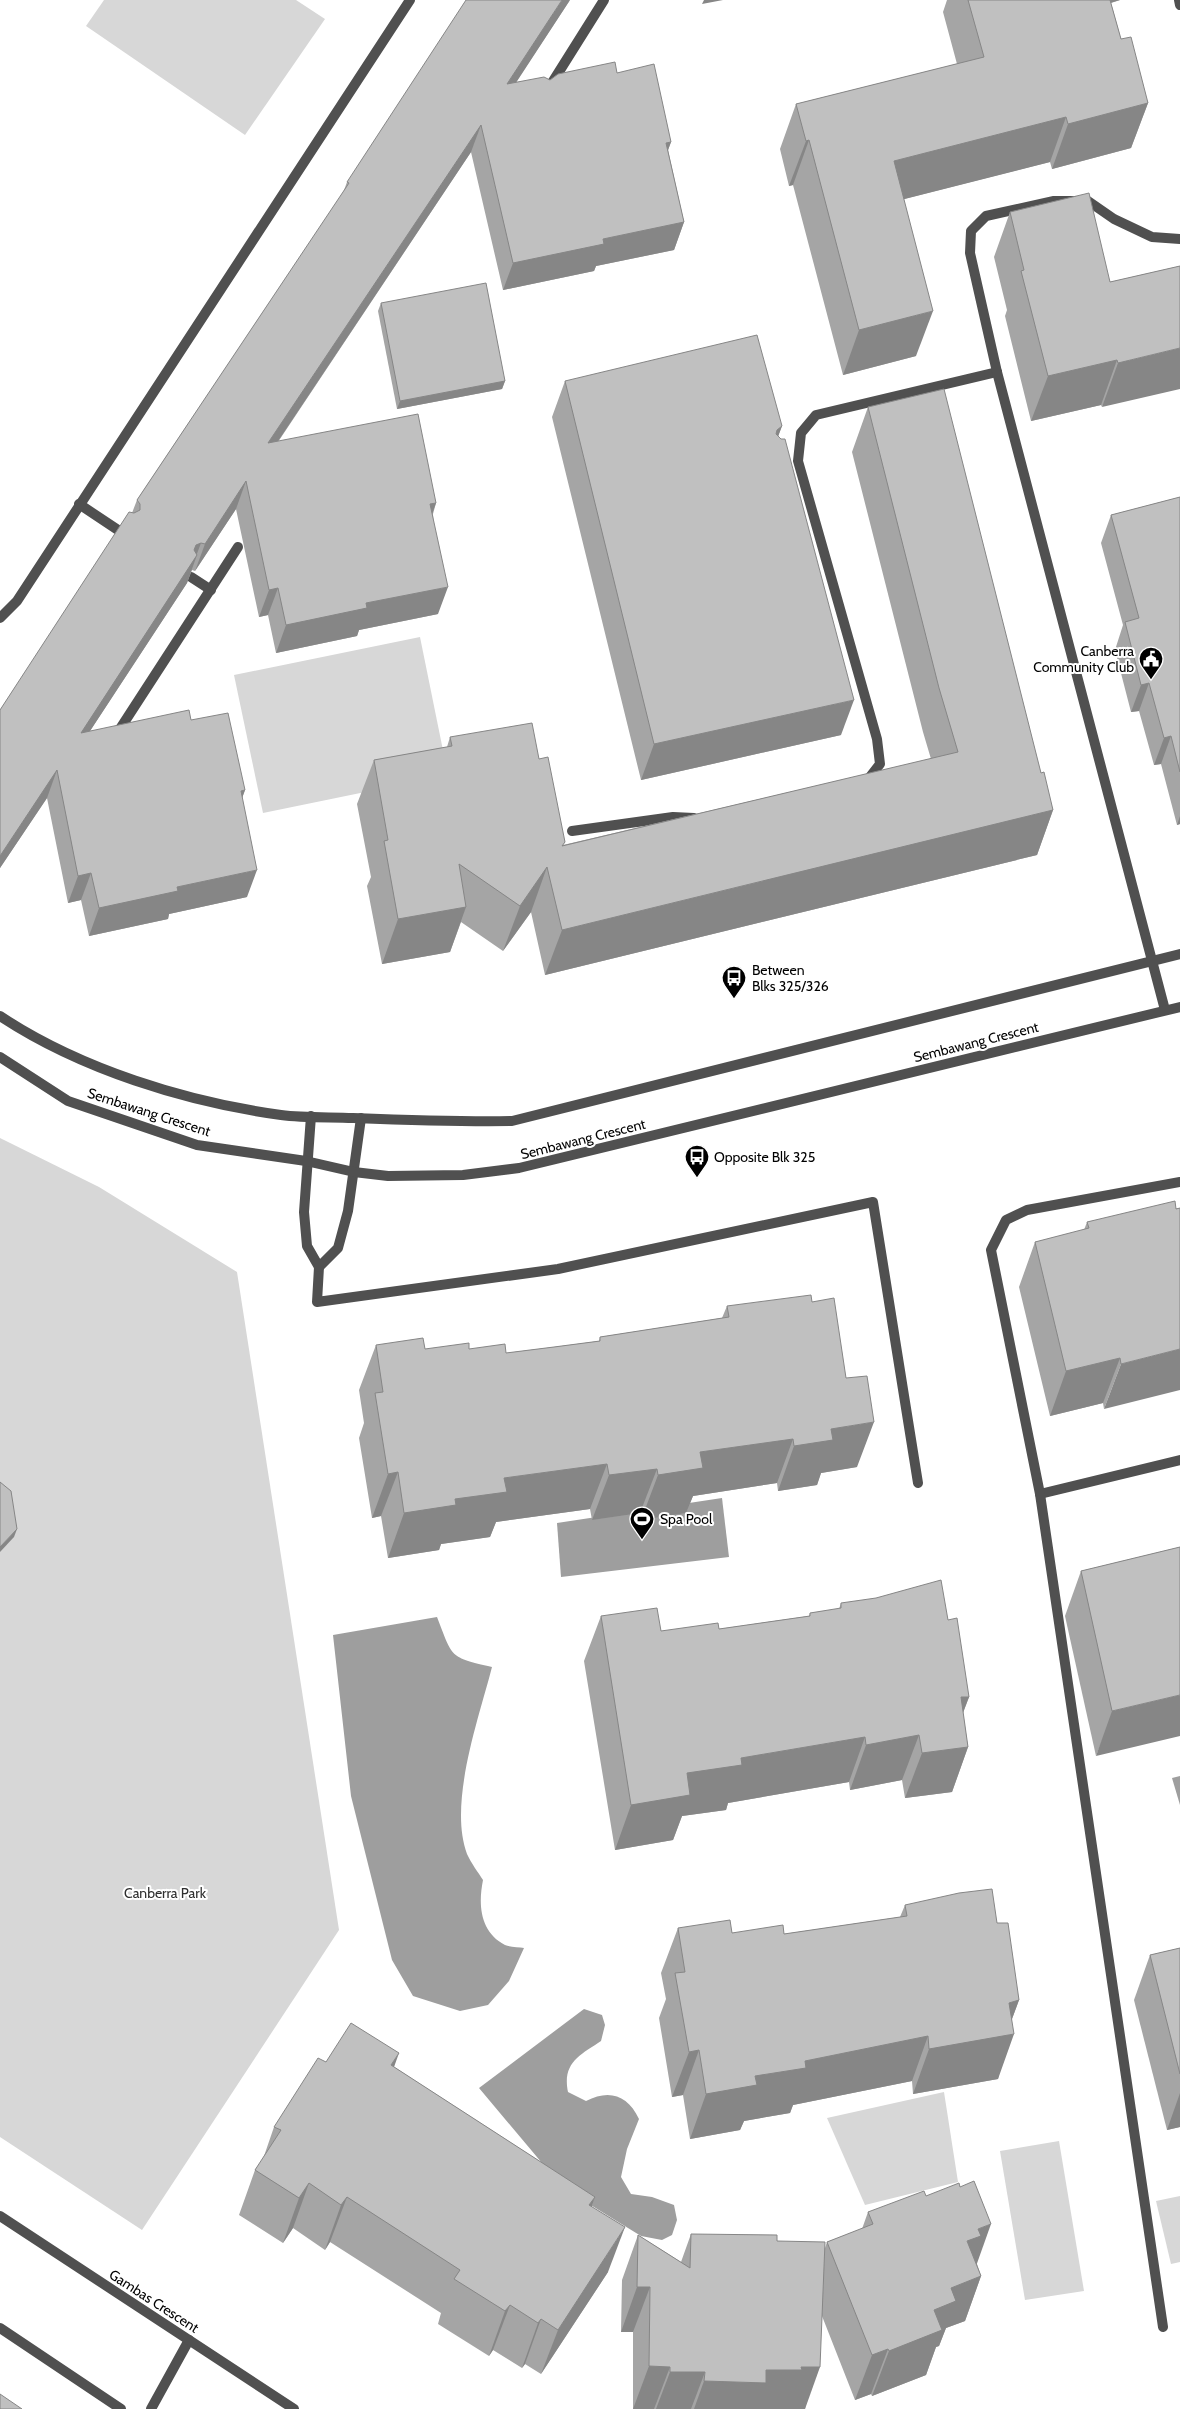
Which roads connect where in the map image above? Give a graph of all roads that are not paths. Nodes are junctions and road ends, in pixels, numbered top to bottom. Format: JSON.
{"nodes":[{"id":1,"x":410,"y":0,"type":"edge"},
{"id":2,"x":604,"y":0,"type":"edge"},
{"id":3,"x":1179,"y":0,"type":"edge"},
{"id":4,"x":1180,"y":6,"type":"edge"},
{"id":5,"x":545,"y":92,"type":"edge"},
{"id":6,"x":1180,"y":239,"type":"edge"},
{"id":7,"x":996,"y":372,"type":"junction"},
{"id":8,"x":79,"y":504,"type":"junction"},
{"id":9,"x":124,"y":534,"type":"edge"},
{"id":10,"x":238,"y":547,"type":"dead end"},
{"id":11,"x":191,"y":577,"type":"edge"},
{"id":12,"x":210,"y":590,"type":"junction"},
{"id":13,"x":0,"y":618,"type":"edge"},
{"id":14,"x":111,"y":742,"type":"edge"},
{"id":15,"x":859,"y":784,"type":"edge"},
{"id":16,"x":705,"y":818,"type":"edge"},
{"id":17,"x":572,"y":831,"type":"dead end"},
{"id":18,"x":1180,"y":954,"type":"edge"},
{"id":19,"x":1152,"y":960,"type":"junction"},
{"id":20,"x":1180,"y":1007,"type":"edge"},
{"id":21,"x":1165,"y":1010,"type":"junction"},
{"id":22,"x":0,"y":1016,"type":"edge"},
{"id":23,"x":0,"y":1057,"type":"edge"},
{"id":24,"x":311,"y":1116,"type":"junction"},
{"id":25,"x":361,"y":1118,"type":"junction"},
{"id":26,"x":306,"y":1161,"type":"junction"},
{"id":27,"x":354,"y":1172,"type":"junction"},
{"id":28,"x":1180,"y":1182,"type":"edge"},
{"id":29,"x":319,"y":1267,"type":"junction"},
{"id":30,"x":1180,"y":1460,"type":"edge"},
{"id":31,"x":918,"y":1483,"type":"dead end"},
{"id":32,"x":1040,"y":1494,"type":"junction"},
{"id":33,"x":0,"y":2216,"type":"edge"},
{"id":34,"x":1164,"y":2327,"type":"dead end"},
{"id":35,"x":0,"y":2328,"type":"edge"},
{"id":36,"x":189,"y":2340,"type":"junction"},
{"id":37,"x":121,"y":2409,"type":"edge"},
{"id":38,"x":151,"y":2409,"type":"edge"},
{"id":39,"x":294,"y":2409,"type":"edge"}],
"edges":[{"from":1,"to":8,"type":"street"},
{"from":2,"to":5,"type":"street"},
{"from":3,"to":4,"type":"street"},
{"from":6,"to":7,"type":"street"},
{"from":7,"to":15,"type":"street"},
{"from":7,"to":19,"type":"street"},
{"from":8,"to":9,"type":"street"},
{"from":8,"to":13,"type":"street"},
{"from":10,"to":12,"type":"street"},
{"from":11,"to":12,"type":"street"},
{"from":12,"to":14,"type":"street"},
{"from":16,"to":17,"type":"street"},
{"from":18,"to":19,"type":"street","name":"Sembawang Crescent"},
{"from":19,"to":21,"type":"street"},
{"from":19,"to":25,"type":"street","name":"Sembawang Crescent"},
{"from":20,"to":21,"type":"street","name":"Sembawang Crescent"},
{"from":21,"to":27,"type":"street","name":"Sembawang Crescent"},
{"from":22,"to":24,"type":"street","name":"Sembawang Crescent"},
{"from":23,"to":26,"type":"street","name":"Sembawang Crescent"},
{"from":24,"to":25,"type":"street","name":"Sembawang Crescent"},
{"from":24,"to":26,"type":"street"},
{"from":25,"to":27,"type":"street"},
{"from":26,"to":27,"type":"street","name":"Sembawang Crescent"},
{"from":26,"to":29,"type":"street"},
{"from":27,"to":29,"type":"street"},
{"from":28,"to":32,"type":"street"},
{"from":29,"to":31,"type":"street"},
{"from":30,"to":32,"type":"street"},
{"from":32,"to":34,"type":"street"},
{"from":33,"to":36,"type":"street","name":"Gambas Crescent"},
{"from":35,"to":37,"type":"street"},
{"from":36,"to":38,"type":"street"},
{"from":36,"to":39,"type":"street","name":"Gambas Crescent"}]}
